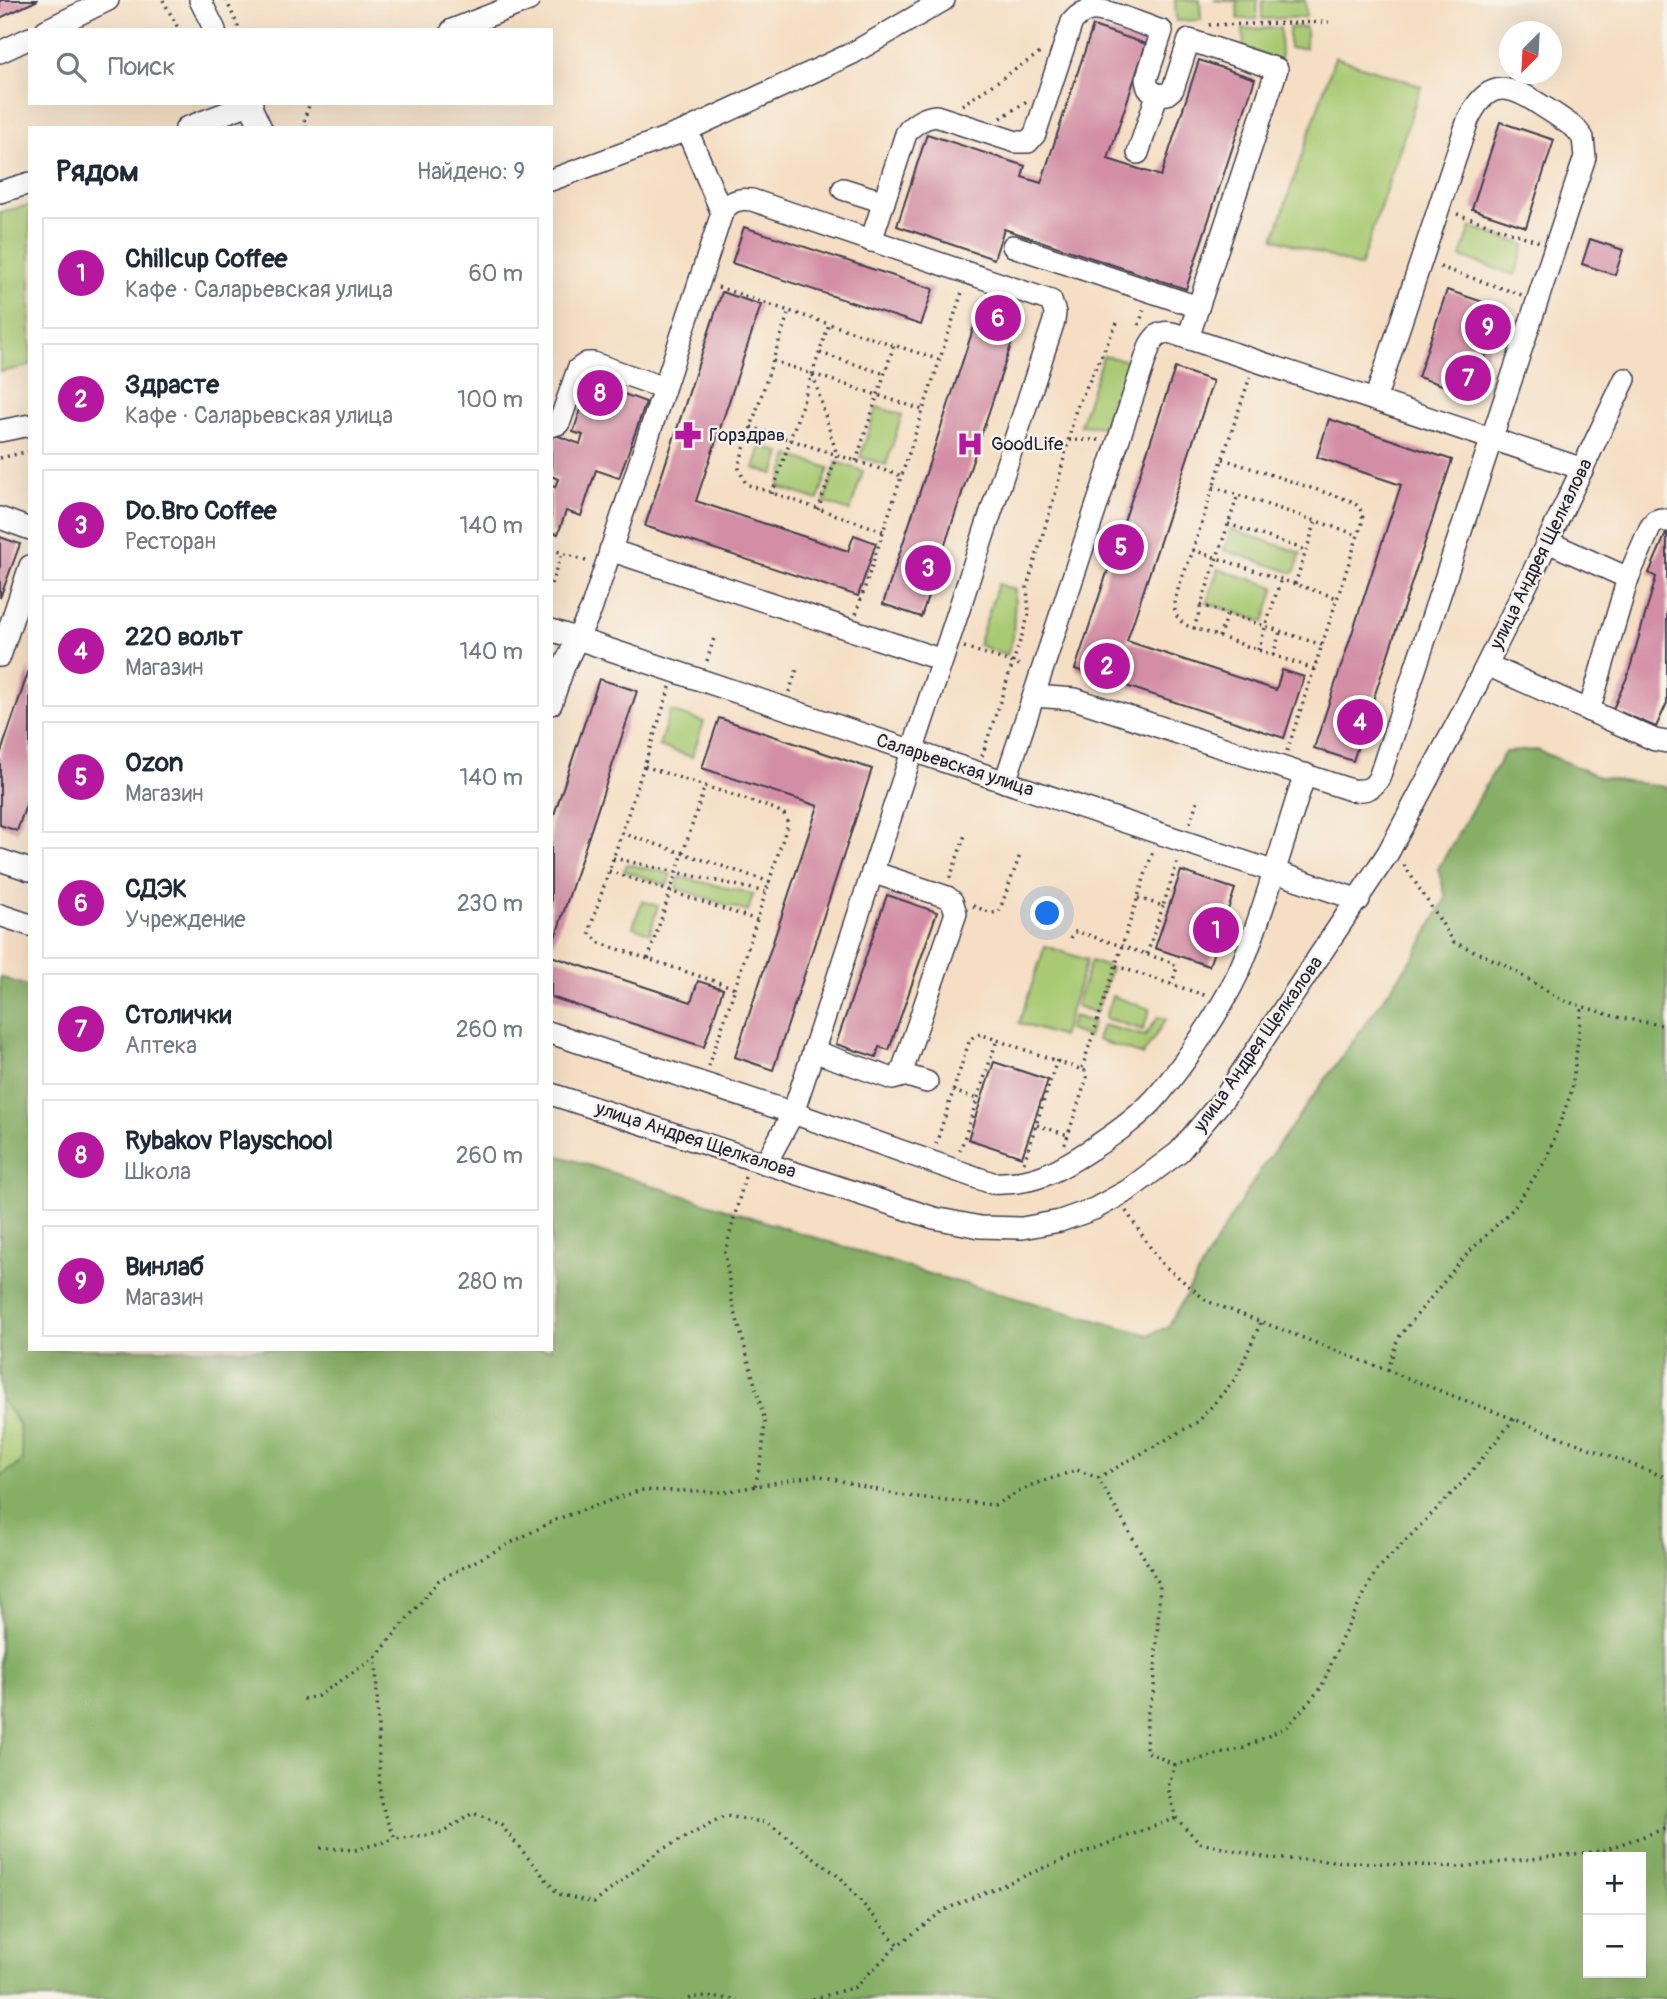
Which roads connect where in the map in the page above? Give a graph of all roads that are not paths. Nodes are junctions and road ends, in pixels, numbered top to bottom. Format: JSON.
{"nodes":[{"id":1,"x":108,"y":0,"type":"edge"},
{"id":2,"x":200,"y":0,"type":"edge"},
{"id":3,"x":529,"y":0,"type":"edge"},
{"id":4,"x":944,"y":0,"type":"edge"},
{"id":5,"x":50,"y":28,"type":"edge"},
{"id":6,"x":214,"y":28,"type":"edge"},
{"id":7,"x":457,"y":28,"type":"edge"},
{"id":8,"x":1175,"y":35,"type":"junction"},
{"id":9,"x":28,"y":39,"type":"edge"},
{"id":10,"x":0,"y":52,"type":"edge"},
{"id":11,"x":1157,"y":95,"type":"junction"},
{"id":12,"x":247,"y":105,"type":"edge"},
{"id":13,"x":250,"y":105,"type":"edge"},
{"id":14,"x":191,"y":126,"type":"edge"},
{"id":15,"x":260,"y":126,"type":"edge"},
{"id":16,"x":687,"y":130,"type":"junction"},
{"id":17,"x":1138,"y":153,"type":"dead end"},
{"id":18,"x":553,"y":179,"type":"edge"},
{"id":19,"x":28,"y":184,"type":"edge"},
{"id":20,"x":843,"y":189,"type":"dead end"},
{"id":21,"x":0,"y":191,"type":"edge"},
{"id":22,"x":884,"y":202,"type":"junction"},
{"id":23,"x":722,"y":213,"type":"junction"},
{"id":24,"x":871,"y":241,"type":"junction"},
{"id":25,"x":1013,"y":246,"type":"dead end"},
{"id":26,"x":1198,"y":307,"type":"junction"},
{"id":27,"x":1188,"y":338,"type":"junction"},
{"id":28,"x":1625,"y":379,"type":"dead end"},
{"id":29,"x":664,"y":388,"type":"junction"},
{"id":30,"x":1375,"y":400,"type":"junction"},
{"id":31,"x":28,"y":425,"type":"edge"},
{"id":32,"x":553,"y":425,"type":"edge"},
{"id":33,"x":0,"y":431,"type":"edge"},
{"id":34,"x":1492,"y":439,"type":"junction"},
{"id":35,"x":1583,"y":469,"type":"junction"},
{"id":36,"x":0,"y":518,"type":"edge"},
{"id":37,"x":1667,"y":521,"type":"edge"},
{"id":38,"x":28,"y":528,"type":"edge"},
{"id":39,"x":1548,"y":542,"type":"junction"},
{"id":40,"x":607,"y":558,"type":"junction"},
{"id":41,"x":28,"y":572,"type":"edge"},
{"id":42,"x":1628,"y":578,"type":"junction"},
{"id":43,"x":553,"y":631,"type":"edge"},
{"id":44,"x":577,"y":638,"type":"junction"},
{"id":45,"x":945,"y":651,"type":"junction"},
{"id":46,"x":0,"y":656,"type":"edge"},
{"id":47,"x":1487,"y":665,"type":"junction"},
{"id":48,"x":1034,"y":696,"type":"junction"},
{"id":49,"x":553,"y":698,"type":"edge"},
{"id":50,"x":1589,"y":710,"type":"junction"},
{"id":51,"x":1667,"y":742,"type":"edge"},
{"id":52,"x":912,"y":751,"type":"junction"},
{"id":53,"x":1305,"y":774,"type":"junction"},
{"id":54,"x":1005,"y":782,"type":"junction"},
{"id":55,"x":0,"y":860,"type":"edge"},
{"id":56,"x":28,"y":869,"type":"edge"},
{"id":57,"x":1273,"y":871,"type":"junction"},
{"id":58,"x":872,"y":872,"type":"junction"},
{"id":59,"x":1359,"y":900,"type":"junction"},
{"id":60,"x":0,"y":915,"type":"edge"},
{"id":61,"x":28,"y":924,"type":"edge"},
{"id":62,"x":553,"y":1034,"type":"edge"},
{"id":63,"x":813,"y":1051,"type":"junction"},
{"id":64,"x":901,"y":1074,"type":"junction"},
{"id":65,"x":927,"y":1082,"type":"dead end"},
{"id":66,"x":553,"y":1095,"type":"edge"},
{"id":67,"x":793,"y":1113,"type":"junction"},
{"id":68,"x":758,"y":1161,"type":"junction"}],
"edges":[{"from":1,"to":5,"type":"street"},
{"from":2,"to":6,"type":"street"},
{"from":3,"to":7,"type":"street"},
{"from":4,"to":16,"type":"street"},
{"from":8,"to":11,"type":"street"},
{"from":8,"to":11,"type":"street"},
{"from":8,"to":22,"type":"street"},
{"from":8,"to":26,"type":"street"},
{"from":9,"to":10,"type":"street"},
{"from":11,"to":17,"type":"street"},
{"from":12,"to":14,"type":"street"},
{"from":13,"to":15,"type":"street"},
{"from":16,"to":18,"type":"street"},
{"from":16,"to":23,"type":"street"},
{"from":19,"to":21,"type":"street"},
{"from":20,"to":22,"type":"street"},
{"from":22,"to":24,"type":"street"},
{"from":23,"to":24,"type":"street"},
{"from":23,"to":29,"type":"street"},
{"from":24,"to":45,"type":"street"},
{"from":25,"to":26,"type":"street"},
{"from":26,"to":27,"type":"street"},
{"from":27,"to":30,"type":"street"},
{"from":27,"to":48,"type":"street"},
{"from":28,"to":35,"type":"street","name":"улица Андрея Щелкалова"},
{"from":29,"to":32,"type":"street"},
{"from":29,"to":40,"type":"street"},
{"from":30,"to":34,"type":"street"},
{"from":30,"to":34,"type":"street"},
{"from":31,"to":33,"type":"street"},
{"from":34,"to":35,"type":"street"},
{"from":34,"to":53,"type":"street"},
{"from":35,"to":39,"type":"street","name":"улица Андрея Щелкалова"},
{"from":36,"to":38,"type":"street"},
{"from":37,"to":42,"type":"street"},
{"from":39,"to":42,"type":"street"},
{"from":39,"to":47,"type":"street","name":"улица Андрея Щелкалова"},
{"from":40,"to":44,"type":"street"},
{"from":40,"to":45,"type":"street"},
{"from":41,"to":46,"type":"street"},
{"from":42,"to":50,"type":"street"},
{"from":43,"to":44,"type":"street","name":"Саларьевская улица"},
{"from":44,"to":49,"type":"street"},
{"from":44,"to":52,"type":"street","name":"Саларьевская улица"},
{"from":45,"to":52,"type":"street"},
{"from":47,"to":50,"type":"street"},
{"from":47,"to":59,"type":"street","name":"улица Андрея Щелкалова"},
{"from":48,"to":53,"type":"street"},
{"from":48,"to":54,"type":"street"},
{"from":50,"to":51,"type":"street"},
{"from":52,"to":54,"type":"street","name":"Саларьевская улица"},
{"from":52,"to":58,"type":"street"},
{"from":53,"to":57,"type":"street"},
{"from":54,"to":57,"type":"street","name":"Саларьевская улица"},
{"from":55,"to":56,"type":"street"},
{"from":57,"to":59,"type":"street","name":"Саларьевская улица"},
{"from":57,"to":67,"type":"street"},
{"from":58,"to":63,"type":"street"},
{"from":58,"to":64,"type":"street"},
{"from":59,"to":68,"type":"street","name":"улица Андрея Щелкалова"},
{"from":60,"to":61,"type":"street"},
{"from":62,"to":67,"type":"street"},
{"from":63,"to":64,"type":"street"},
{"from":63,"to":67,"type":"street"},
{"from":64,"to":65,"type":"street"},
{"from":66,"to":68,"type":"street","name":"улица Андрея Щелкалова"},
{"from":67,"to":68,"type":"street"}]}
